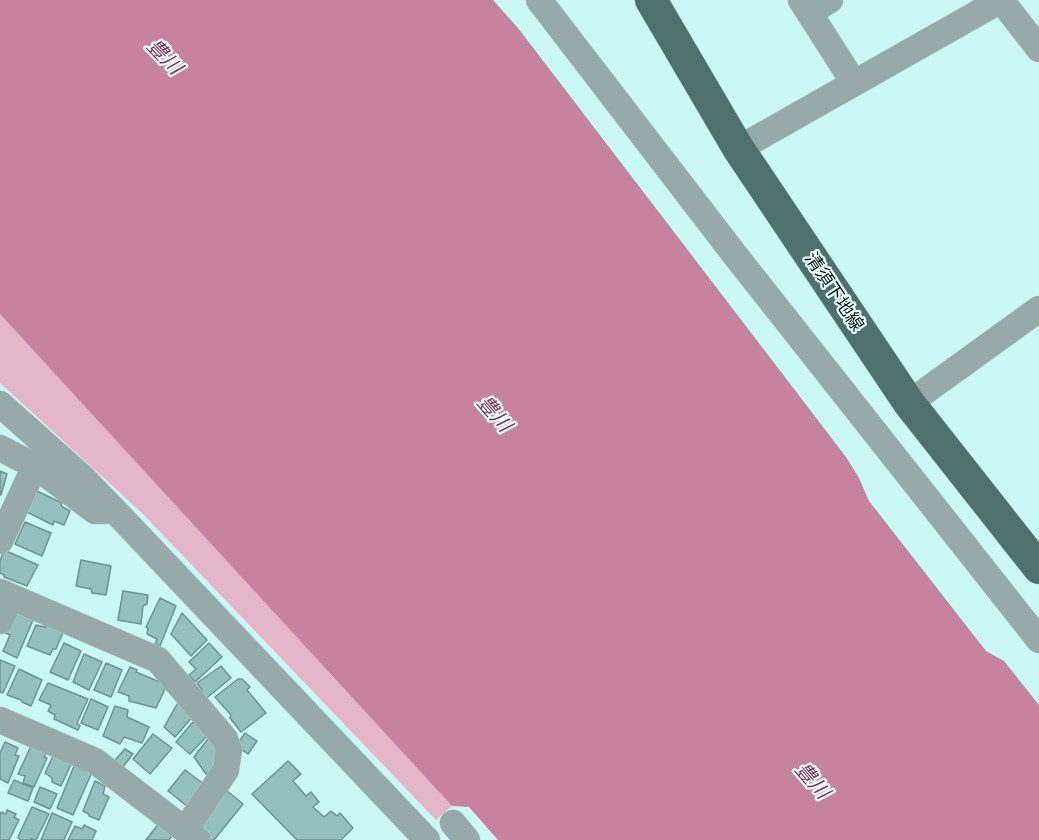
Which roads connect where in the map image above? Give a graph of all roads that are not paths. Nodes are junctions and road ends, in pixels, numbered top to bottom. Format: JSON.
{"nodes":[{"id":1,"x":539,"y":0,"type":"edge"},
{"id":2,"x":651,"y":0,"type":"edge"},
{"id":3,"x":1001,"y":0,"type":"edge"},
{"id":4,"x":813,"y":4,"type":"edge"},
{"id":5,"x":1039,"y":49,"type":"edge"},
{"id":6,"x":854,"y":83,"type":"junction"},
{"id":7,"x":738,"y":149,"type":"junction"},
{"id":8,"x":1039,"y":309,"type":"edge"},
{"id":9,"x":909,"y":403,"type":"junction"},
{"id":10,"x":0,"y":404,"type":"edge"},
{"id":11,"x":0,"y":448,"type":"edge"},
{"id":12,"x":35,"y":466,"type":"junction"},
{"id":13,"x":115,"y":511,"type":"junction"},
{"id":14,"x":0,"y":541,"type":"edge"},
{"id":15,"x":1039,"y":568,"type":"edge"},
{"id":16,"x":5,"y":595,"type":"edge"},
{"id":17,"x":0,"y":621,"type":"edge"},
{"id":18,"x":1039,"y":640,"type":"edge"},
{"id":19,"x":0,"y":720,"type":"edge"},
{"id":20,"x":191,"y":835,"type":"edge"},
{"id":21,"x":427,"y":840,"type":"edge"}],
"edges":[{"from":1,"to":18,"type":"street"},
{"from":2,"to":7,"type":"main road","name":"清須下地線"},
{"from":3,"to":5,"type":"street"},
{"from":3,"to":6,"type":"street"},
{"from":4,"to":6,"type":"street"},
{"from":6,"to":7,"type":"street"},
{"from":7,"to":9,"type":"main road","name":"清須下地線"},
{"from":8,"to":9,"type":"street"},
{"from":9,"to":15,"type":"main road","name":"清須下地線"},
{"from":10,"to":13,"type":"street"},
{"from":11,"to":12,"type":"street"},
{"from":12,"to":13,"type":"street"},
{"from":12,"to":14,"type":"street"},
{"from":13,"to":21,"type":"street"},
{"from":16,"to":17,"type":"street"},
{"from":16,"to":20,"type":"street"},
{"from":19,"to":20,"type":"street"}]}
